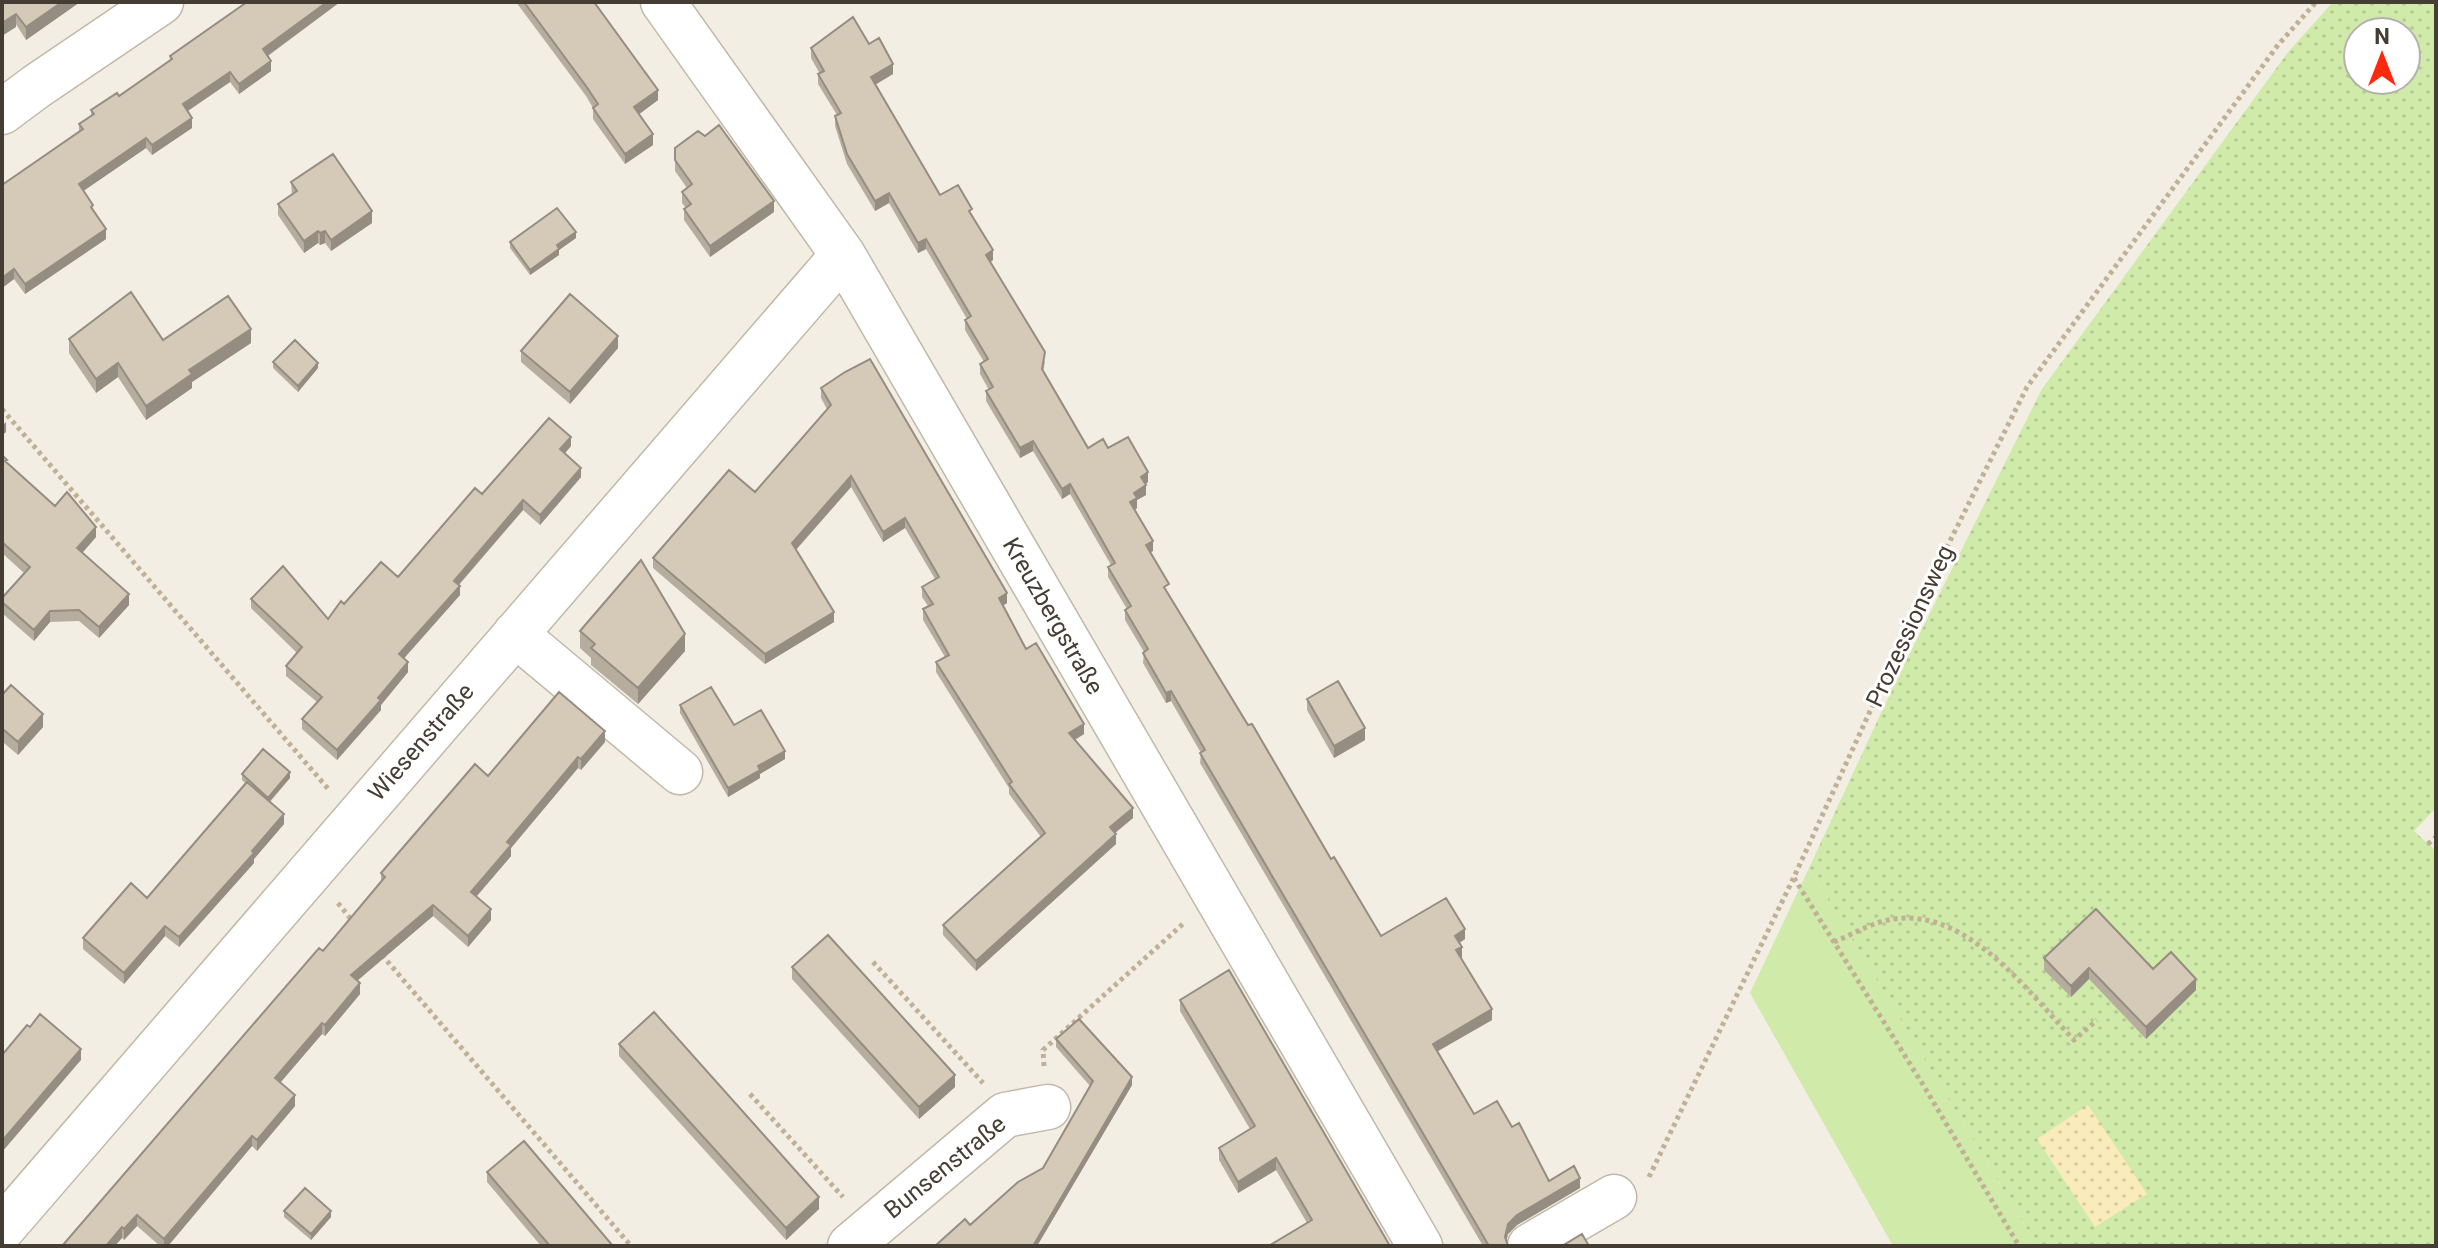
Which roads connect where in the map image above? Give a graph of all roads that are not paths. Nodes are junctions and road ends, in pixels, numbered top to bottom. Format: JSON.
{"nodes":[{"id":1,"x":161,"y":2,"type":"edge"},
{"id":2,"x":663,"y":2,"type":"edge"},
{"id":3,"x":2,"y":112,"type":"edge"},
{"id":4,"x":843,"y":255,"type":"junction"},
{"id":5,"x":515,"y":634,"type":"junction"},
{"id":6,"x":680,"y":772,"type":"dead end"},
{"id":7,"x":1048,"y":1107,"type":"road end"},
{"id":8,"x":1614,"y":1197,"type":"road end"},
{"id":9,"x":2,"y":1229,"type":"edge"},
{"id":10,"x":861,"y":1237,"type":"edge"},
{"id":11,"x":1420,"y":1246,"type":"edge"},
{"id":12,"x":1530,"y":1246,"type":"edge"}],
"edges":[{"from":1,"to":3,"type":"street"},
{"from":2,"to":4,"type":"street","name":"Kreuzbergstraße"},
{"from":4,"to":5,"type":"street","name":"Wiesenstraße"},
{"from":4,"to":11,"type":"street","name":"Kreuzbergstraße"},
{"from":5,"to":6,"type":"street"},
{"from":5,"to":9,"type":"street","name":"Wiesenstraße"},
{"from":7,"to":10,"type":"street","name":"Bunsenstraße"},
{"from":8,"to":12,"type":"street"}]}
